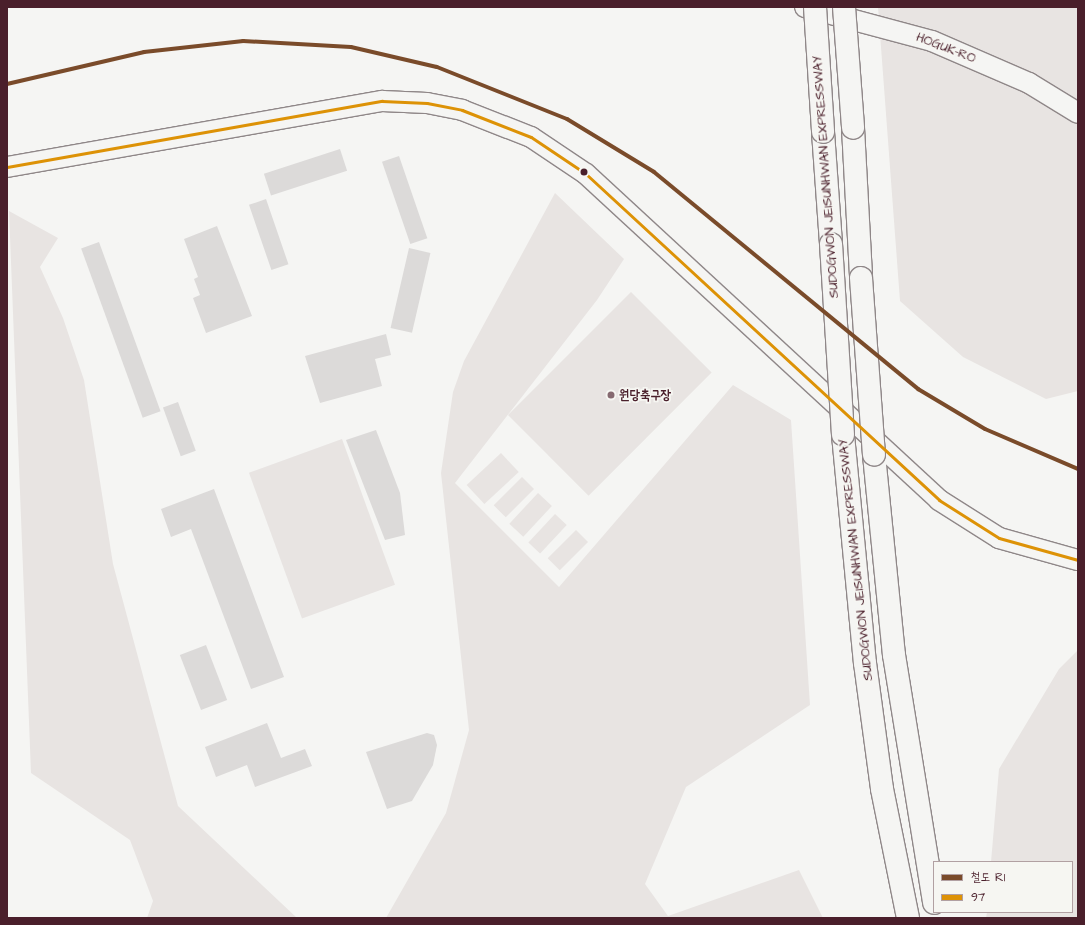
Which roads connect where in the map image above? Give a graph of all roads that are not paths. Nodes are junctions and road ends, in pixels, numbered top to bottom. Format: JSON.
{"nodes":[{"id":1,"x":805,"y":7,"type":"edge"},
{"id":2,"x":838,"y":7,"type":"edge"},
{"id":3,"x":844,"y":7,"type":"edge"},
{"id":4,"x":852,"y":7,"type":"edge"},
{"id":5,"x":815,"y":13,"type":"edge"},
{"id":6,"x":848,"y":52,"type":"junction"},
{"id":7,"x":1076,"y":107,"type":"edge"},
{"id":8,"x":7,"y":167,"type":"edge"},
{"id":9,"x":1078,"y":560,"type":"edge"},
{"id":10,"x":933,"y":897,"type":"edge"},
{"id":11,"x":908,"y":918,"type":"edge"}],
"edges":[{"from":1,"to":7,"type":"main road","name":"HOGUK-RO"},
{"from":2,"to":7,"type":"main road","name":"HOGUK-RO"},
{"from":3,"to":6,"type":"highway","bridge":true},
{"from":4,"to":6,"type":"highway","bridge":true},
{"from":5,"to":11,"type":"highway","name":"SUDOGWON JE1SUNHWAN EXPRESSWAY","bridge":true},
{"from":6,"to":10,"type":"highway","bridge":true},
{"from":8,"to":9,"type":"main road"}]}
